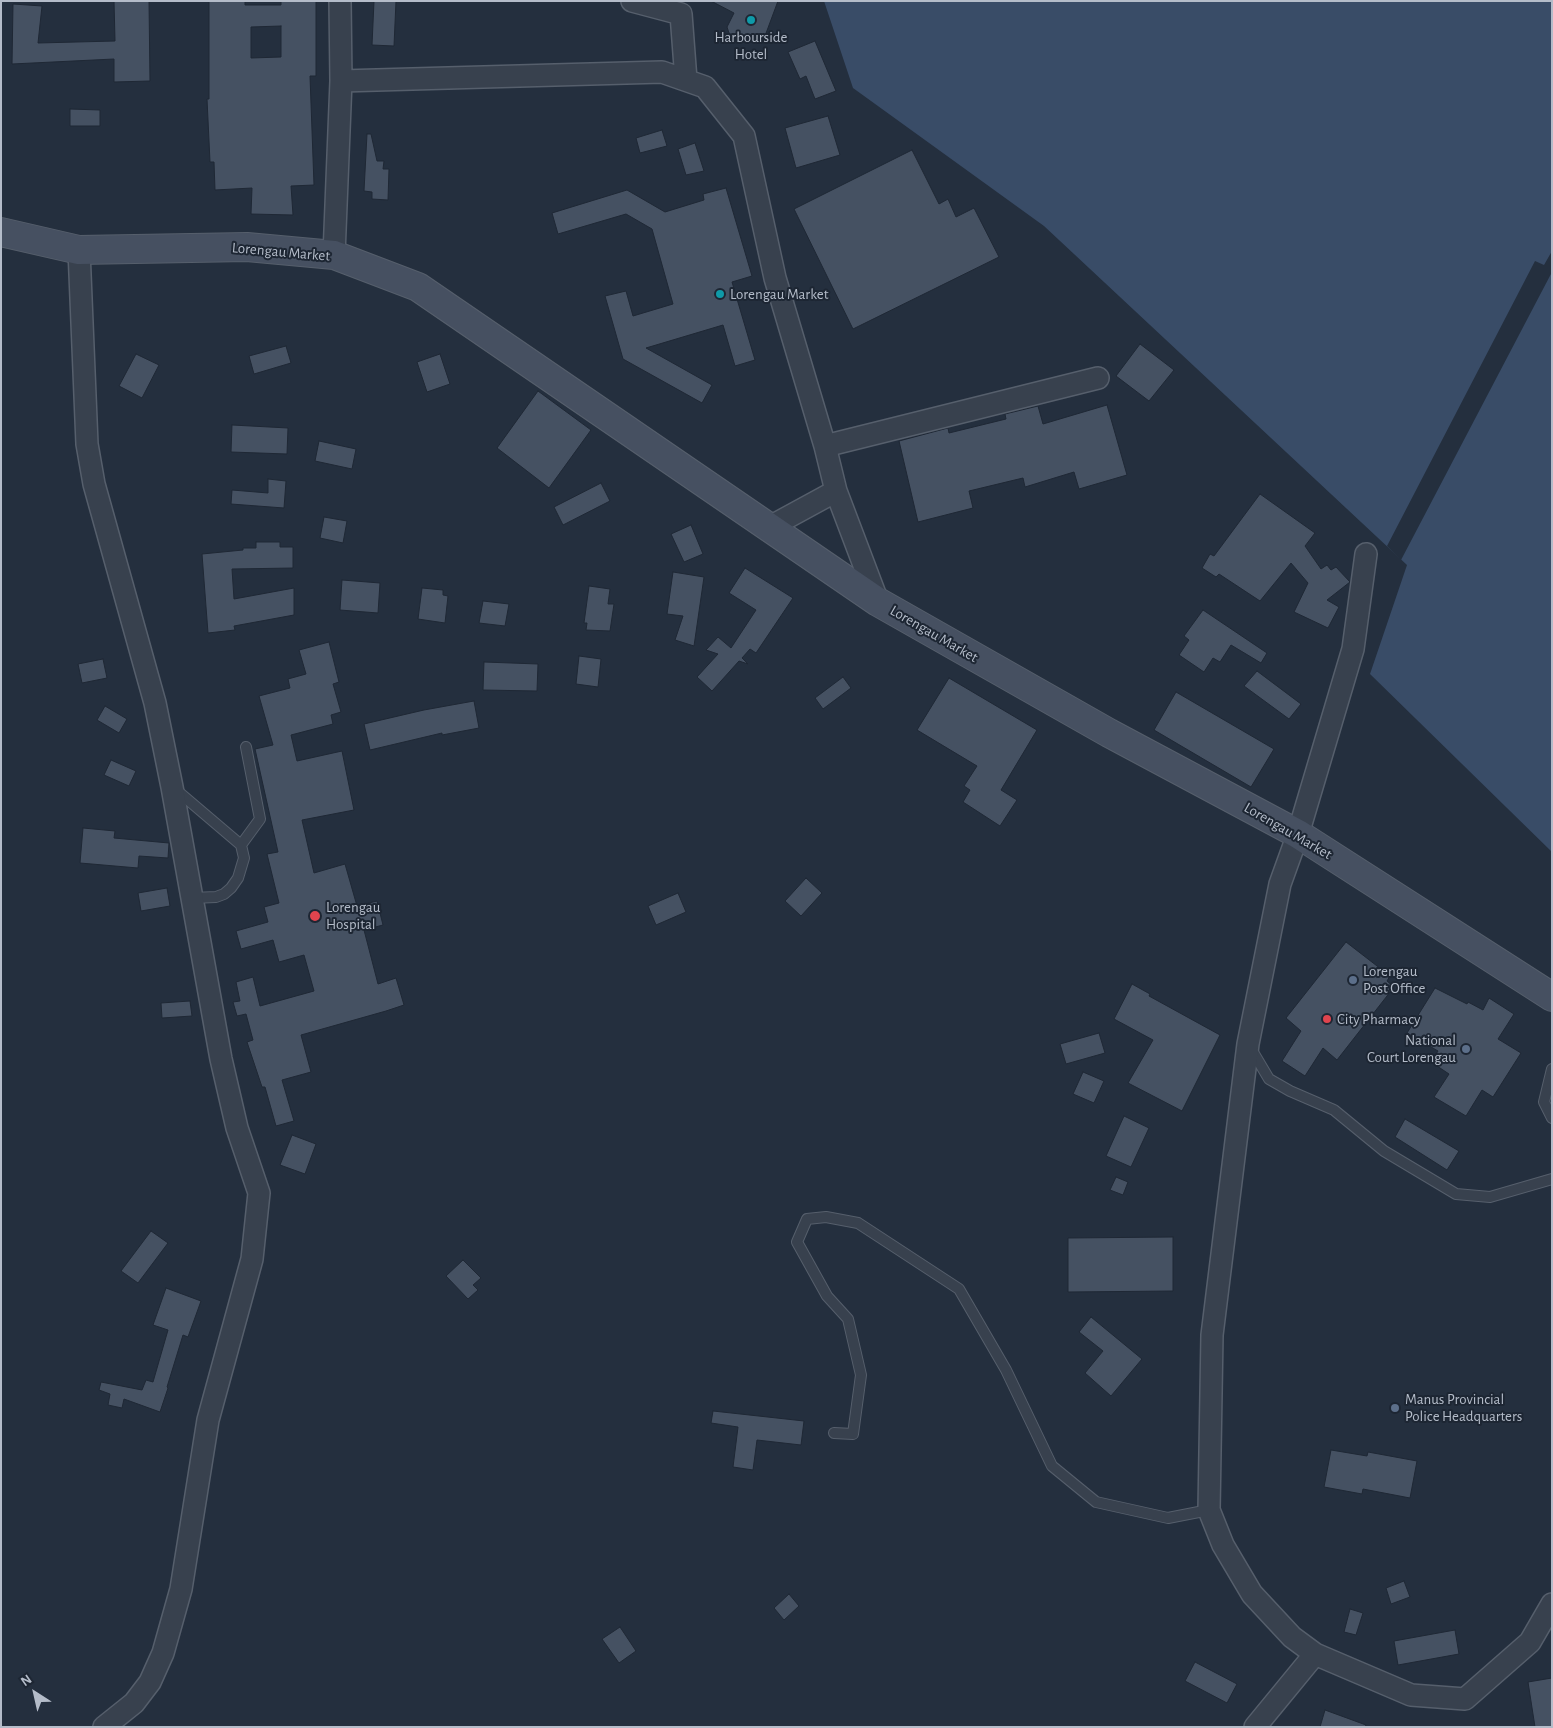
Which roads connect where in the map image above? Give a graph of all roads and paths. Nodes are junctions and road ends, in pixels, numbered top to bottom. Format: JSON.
{"nodes":[{"id":1,"x":340,"y":1,"type":"edge"},
{"id":2,"x":632,"y":1,"type":"edge"},
{"id":3,"x":686,"y":80,"type":"junction"},
{"id":4,"x":341,"y":81,"type":"junction"},
{"id":5,"x":1,"y":232,"type":"edge"},
{"id":6,"x":79,"y":250,"type":"junction"},
{"id":7,"x":334,"y":255,"type":"junction"},
{"id":8,"x":1098,"y":378,"type":"dead end"},
{"id":9,"x":825,"y":446,"type":"junction"},
{"id":10,"x":836,"y":491,"type":"junction"},
{"id":11,"x":768,"y":528,"type":"junction"},
{"id":12,"x":1366,"y":554,"type":"dead end"},
{"id":13,"x":878,"y":602,"type":"junction"},
{"id":14,"x":246,"y":747,"type":"dead end"},
{"id":15,"x":172,"y":786,"type":"junction"},
{"id":16,"x":1298,"y":834,"type":"junction"},
{"id":17,"x":241,"y":845,"type":"junction"},
{"id":18,"x":192,"y":898,"type":"junction"},
{"id":19,"x":1552,"y":997,"type":"edge"},
{"id":20,"x":1248,"y":1044,"type":"junction"},
{"id":21,"x":1552,"y":1068,"type":"edge"},
{"id":22,"x":1552,"y":1118,"type":"edge"},
{"id":23,"x":1552,"y":1179,"type":"edge"},
{"id":24,"x":834,"y":1433,"type":"dead end"},
{"id":25,"x":1209,"y":1510,"type":"junction"},
{"id":26,"x":1552,"y":1604,"type":"edge"},
{"id":27,"x":1315,"y":1654,"type":"junction"},
{"id":28,"x":104,"y":1727,"type":"edge"},
{"id":29,"x":1255,"y":1727,"type":"edge"}],
"edges":[{"from":1,"to":4,"type":"street"},
{"from":2,"to":3,"type":"street"},
{"from":3,"to":4,"type":"street"},
{"from":3,"to":9,"type":"street"},
{"from":4,"to":7,"type":"street"},
{"from":5,"to":6,"type":"main road","name":"Lorengau Market"},
{"from":6,"to":7,"type":"main road","name":"Lorengau Market"},
{"from":6,"to":15,"type":"street"},
{"from":7,"to":11,"type":"main road","name":"Lorengau Market"},
{"from":8,"to":9,"type":"street"},
{"from":9,"to":10,"type":"street"},
{"from":10,"to":11,"type":"street"},
{"from":10,"to":13,"type":"street"},
{"from":11,"to":13,"type":"main road","name":"Lorengau Market"},
{"from":12,"to":16,"type":"street"},
{"from":13,"to":16,"type":"main road","name":"Lorengau Market"},
{"from":14,"to":17,"type":"lane"},
{"from":15,"to":17,"type":"lane"},
{"from":15,"to":18,"type":"street"},
{"from":16,"to":19,"type":"main road","name":"Lorengau Market"},
{"from":16,"to":20,"type":"street"},
{"from":17,"to":18,"type":"lane"},
{"from":18,"to":28,"type":"street"},
{"from":20,"to":23,"type":"lane"},
{"from":20,"to":25,"type":"street"},
{"from":21,"to":22,"type":"lane"},
{"from":24,"to":25,"type":"lane"},
{"from":25,"to":27,"type":"street"},
{"from":26,"to":27,"type":"street"},
{"from":27,"to":29,"type":"street"}]}
